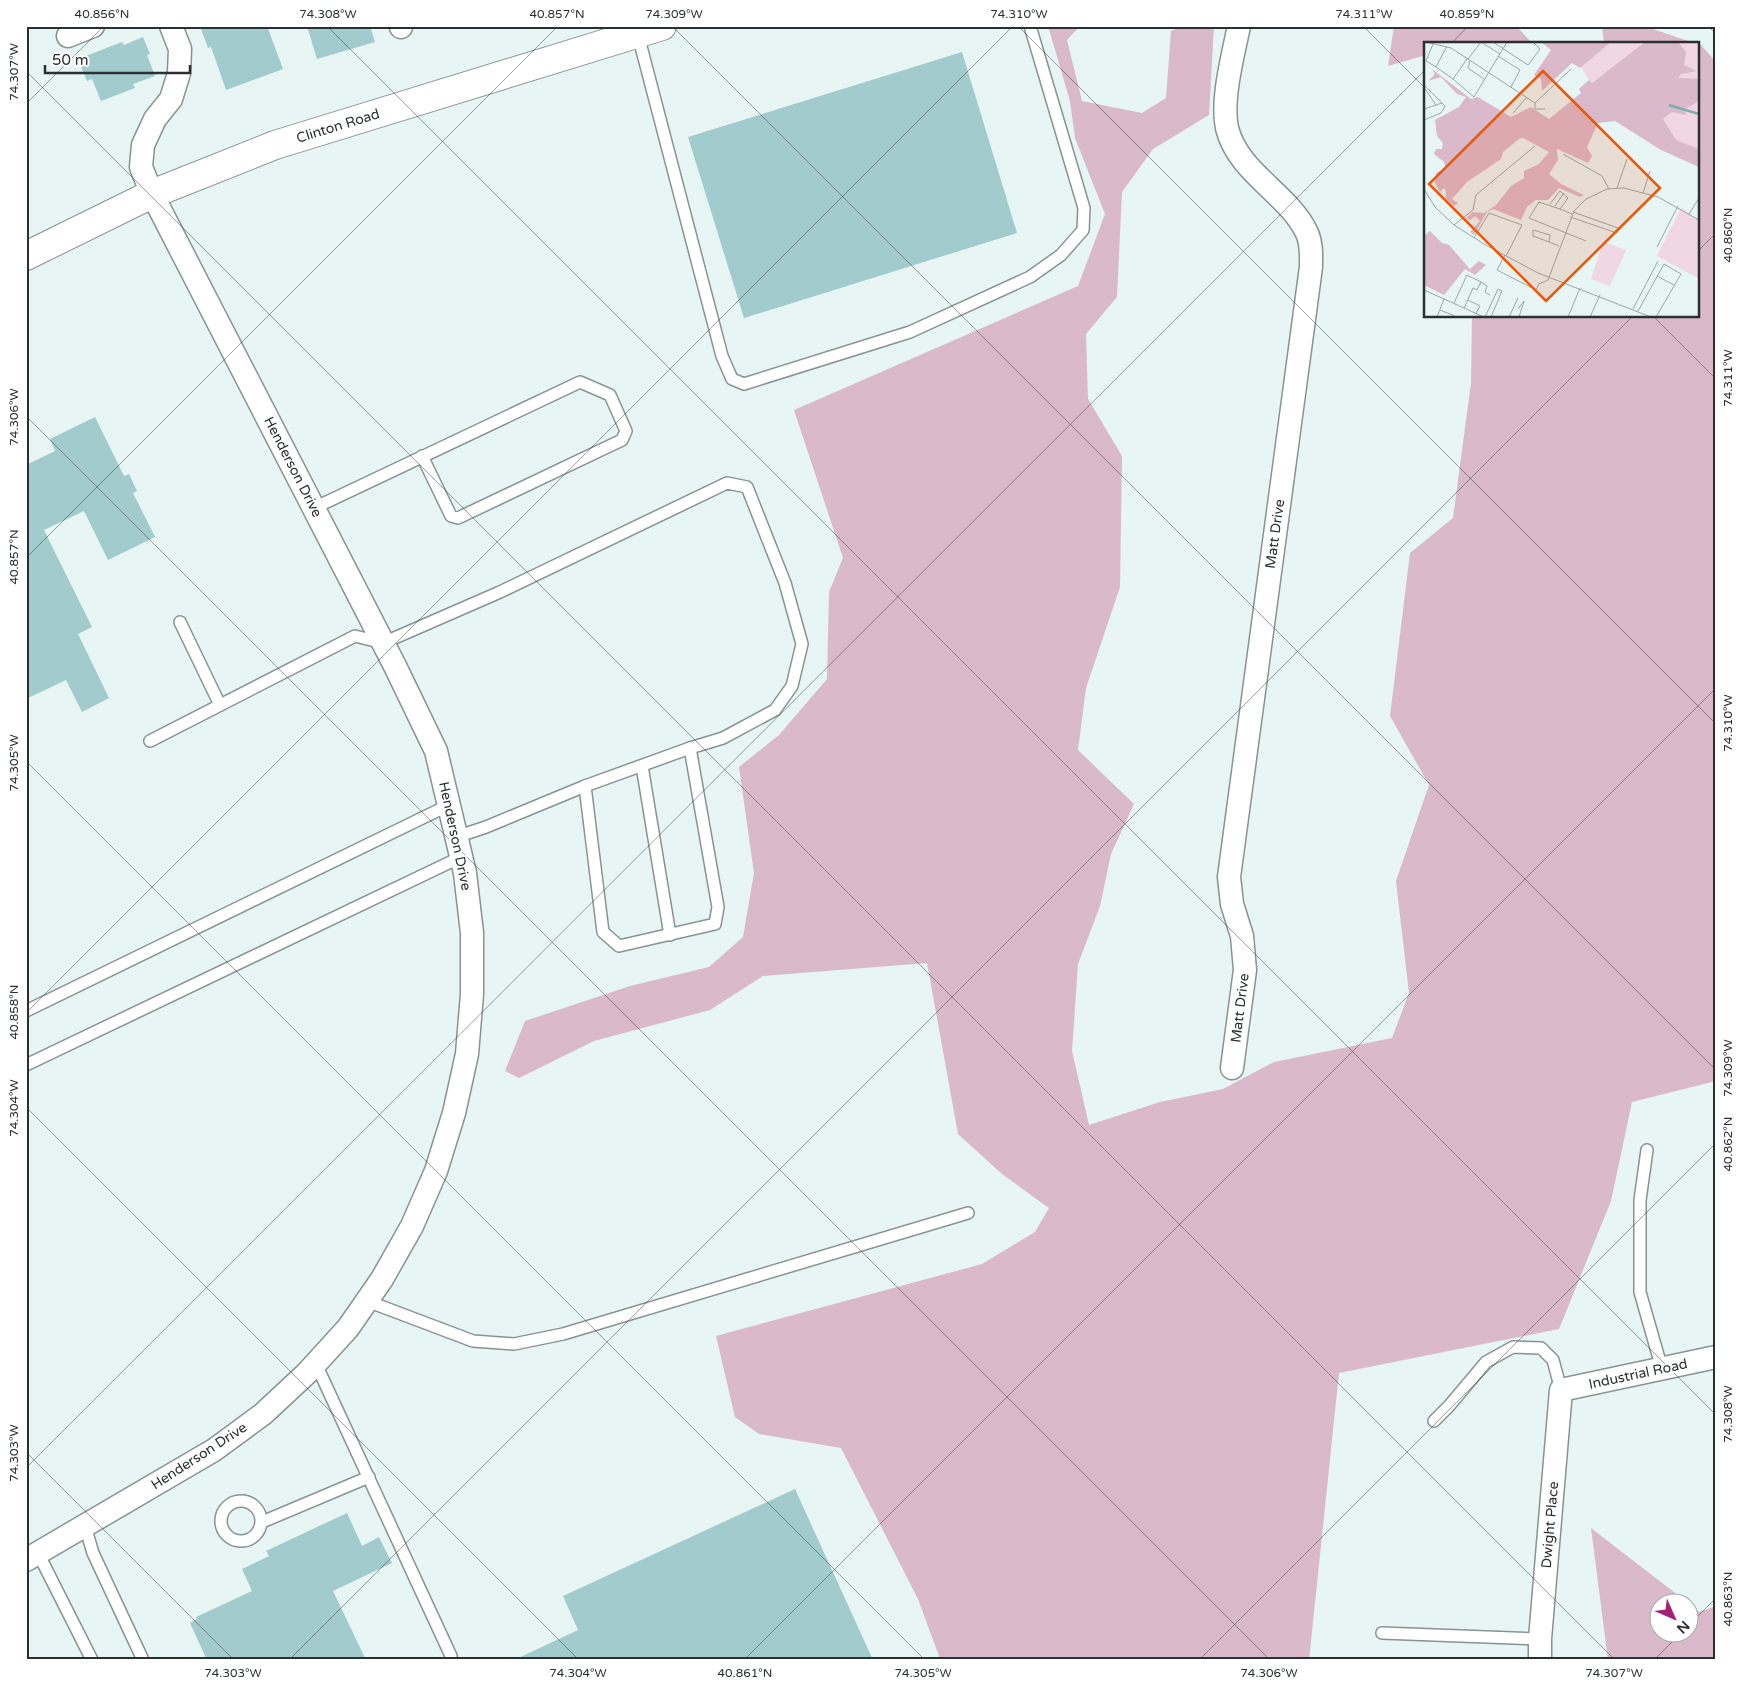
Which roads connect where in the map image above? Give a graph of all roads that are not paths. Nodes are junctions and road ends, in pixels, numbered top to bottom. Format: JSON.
{"nodes":[{"id":1,"x":93,"y":26,"type":"edge"},
{"id":2,"x":171,"y":26,"type":"edge"},
{"id":3,"x":1030,"y":26,"type":"edge"},
{"id":4,"x":1239,"y":26,"type":"edge"},
{"id":5,"x":650,"y":29,"type":"edge"},
{"id":6,"x":68,"y":36,"type":"dead end"},
{"id":7,"x":152,"y":194,"type":"junction"},
{"id":8,"x":26,"y":256,"type":"edge"},
{"id":9,"x":422,"y":456,"type":"junction"},
{"id":10,"x":314,"y":508,"type":"junction"},
{"id":11,"x":180,"y":622,"type":"dead end"},
{"id":12,"x":383,"y":643,"type":"junction"},
{"id":13,"x":220,"y":705,"type":"junction"},
{"id":14,"x":150,"y":741,"type":"dead end"},
{"id":15,"x":690,"y":748,"type":"junction"},
{"id":16,"x":642,"y":766,"type":"junction"},
{"id":17,"x":585,"y":786,"type":"junction"},
{"id":18,"x":449,"y":805,"type":"junction"},
{"id":19,"x":459,"y":847,"type":"junction"},
{"id":20,"x":670,"y":935,"type":"junction"},
{"id":21,"x":26,"y":1012,"type":"edge"},
{"id":22,"x":26,"y":1065,"type":"edge"},
{"id":23,"x":1232,"y":1068,"type":"dead end"},
{"id":24,"x":1647,"y":1150,"type":"dead end"},
{"id":25,"x":968,"y":1213,"type":"dead end"},
{"id":26,"x":367,"y":1301,"type":"junction"},
{"id":27,"x":1716,"y":1358,"type":"edge"},
{"id":28,"x":316,"y":1364,"type":"junction"},
{"id":29,"x":1662,"y":1369,"type":"junction"},
{"id":30,"x":1561,"y":1390,"type":"junction"},
{"id":31,"x":1434,"y":1421,"type":"dead end"},
{"id":32,"x":369,"y":1477,"type":"junction"},
{"id":33,"x":262,"y":1522,"type":"dead end"},
{"id":34,"x":85,"y":1526,"type":"junction"},
{"id":35,"x":32,"y":1556,"type":"edge"},
{"id":36,"x":1382,"y":1633,"type":"dead end"},
{"id":37,"x":1540,"y":1650,"type":"edge"},
{"id":38,"x":451,"y":1656,"type":"dead end"},
{"id":39,"x":92,"y":1660,"type":"edge"},
{"id":40,"x":143,"y":1660,"type":"edge"}],
"edges":[{"from":1,"to":6,"type":"street"},
{"from":2,"to":7,"type":"street","name":"Henderson Drive"},
{"from":3,"to":5,"type":"lane"},
{"from":4,"to":23,"type":"street","name":"Matt Drive"},
{"from":5,"to":7,"type":"street","name":"Clinton Road"},
{"from":7,"to":8,"type":"street","name":"Clinton Road"},
{"from":7,"to":10,"type":"street","name":"Henderson Drive"},
{"from":9,"to":9,"type":"lane"},
{"from":9,"to":10,"type":"lane"},
{"from":10,"to":12,"type":"street","name":"Henderson Drive"},
{"from":11,"to":13,"type":"lane"},
{"from":12,"to":13,"type":"lane"},
{"from":12,"to":15,"type":"lane"},
{"from":12,"to":18,"type":"street","name":"Henderson Drive"},
{"from":13,"to":14,"type":"lane"},
{"from":15,"to":16,"type":"lane"},
{"from":15,"to":20,"type":"lane"},
{"from":16,"to":17,"type":"lane"},
{"from":16,"to":20,"type":"lane"},
{"from":17,"to":19,"type":"lane"},
{"from":17,"to":20,"type":"lane"},
{"from":18,"to":19,"type":"street","name":"Henderson Drive"},
{"from":18,"to":21,"type":"lane"},
{"from":19,"to":22,"type":"lane"},
{"from":19,"to":26,"type":"street","name":"Henderson Drive"},
{"from":24,"to":29,"type":"lane"},
{"from":25,"to":26,"type":"lane"},
{"from":26,"to":28,"type":"street","name":"Henderson Drive"},
{"from":27,"to":29,"type":"street","name":"Industrial Road"},
{"from":28,"to":32,"type":"lane"},
{"from":28,"to":34,"type":"street","name":"Henderson Drive"},
{"from":29,"to":30,"type":"street","name":"Industrial Road"},
{"from":30,"to":31,"type":"lane"},
{"from":30,"to":37,"type":"street","name":"Dwight Place"},
{"from":32,"to":33,"type":"lane"},
{"from":32,"to":38,"type":"lane"},
{"from":34,"to":35,"type":"street","name":"Henderson Drive"},
{"from":34,"to":40,"type":"lane"},
{"from":35,"to":39,"type":"lane"},
{"from":36,"to":37,"type":"lane"}]}
